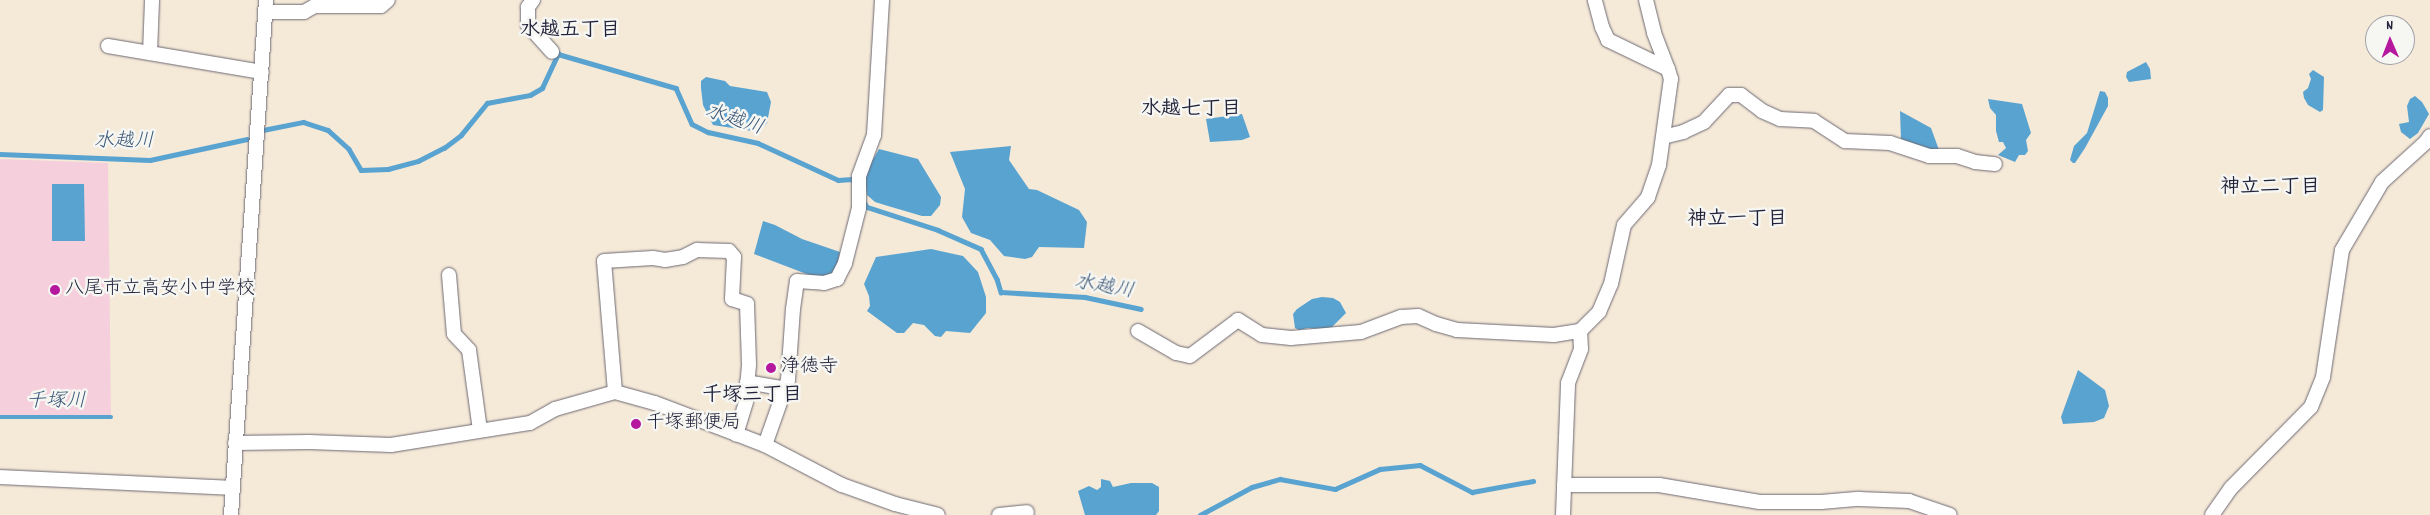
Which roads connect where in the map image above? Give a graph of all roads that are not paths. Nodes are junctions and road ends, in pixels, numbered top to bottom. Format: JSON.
{"nodes":[{"id":1,"x":152,"y":0,"type":"edge"},
{"id":2,"x":388,"y":0,"type":"edge"},
{"id":3,"x":533,"y":0,"type":"edge"},
{"id":4,"x":882,"y":0,"type":"edge"},
{"id":5,"x":1595,"y":0,"type":"edge"},
{"id":6,"x":1646,"y":0,"type":"edge"},
{"id":7,"x":266,"y":6,"type":"edge"},
{"id":8,"x":108,"y":46,"type":"dead end"},
{"id":9,"x":552,"y":52,"type":"dead end"},
{"id":10,"x":150,"y":53,"type":"junction"},
{"id":11,"x":1668,"y":69,"type":"junction"},
{"id":12,"x":262,"y":72,"type":"junction"},
{"id":13,"x":2430,"y":136,"type":"edge"},
{"id":14,"x":1663,"y":137,"type":"junction"},
{"id":15,"x":1995,"y":164,"type":"dead end"},
{"id":16,"x":449,"y":275,"type":"dead end"},
{"id":17,"x":1138,"y":331,"type":"dead end"},
{"id":18,"x":1580,"y":331,"type":"junction"},
{"id":19,"x":747,"y":382,"type":"junction"},
{"id":20,"x":785,"y":389,"type":"junction"},
{"id":21,"x":615,"y":392,"type":"junction"},
{"id":22,"x":480,"y":430,"type":"junction"},
{"id":23,"x":736,"y":434,"type":"junction"},
{"id":24,"x":235,"y":443,"type":"junction"},
{"id":25,"x":765,"y":445,"type":"junction"},
{"id":26,"x":0,"y":477,"type":"edge"},
{"id":27,"x":1564,"y":485,"type":"junction"},
{"id":28,"x":233,"y":488,"type":"junction"},
{"id":29,"x":893,"y":510,"type":"edge"},
{"id":30,"x":1027,"y":512,"type":"dead end"},
{"id":31,"x":231,"y":515,"type":"edge"},
{"id":32,"x":938,"y":515,"type":"edge"},
{"id":33,"x":999,"y":515,"type":"edge"},
{"id":34,"x":1563,"y":515,"type":"edge"},
{"id":35,"x":1950,"y":515,"type":"edge"},
{"id":36,"x":2212,"y":515,"type":"edge"}],
"edges":[{"from":1,"to":10,"type":"street"},
{"from":2,"to":7,"type":"street"},
{"from":3,"to":9,"type":"street"},
{"from":4,"to":20,"type":"street"},
{"from":5,"to":11,"type":"street"},
{"from":6,"to":11,"type":"street"},
{"from":7,"to":12,"type":"street"},
{"from":8,"to":10,"type":"street"},
{"from":10,"to":12,"type":"street"},
{"from":11,"to":14,"type":"street"},
{"from":12,"to":24,"type":"street"},
{"from":13,"to":36,"type":"street"},
{"from":14,"to":15,"type":"street"},
{"from":14,"to":18,"type":"street"},
{"from":16,"to":22,"type":"street"},
{"from":17,"to":18,"type":"street"},
{"from":18,"to":27,"type":"street"},
{"from":19,"to":20,"type":"street"},
{"from":19,"to":21,"type":"street"},
{"from":19,"to":23,"type":"street"},
{"from":20,"to":25,"type":"street"},
{"from":21,"to":22,"type":"street"},
{"from":21,"to":23,"type":"street"},
{"from":22,"to":24,"type":"street"},
{"from":23,"to":25,"type":"street"},
{"from":24,"to":28,"type":"street"},
{"from":25,"to":29,"type":"street"},
{"from":26,"to":28,"type":"street"},
{"from":27,"to":34,"type":"street"},
{"from":27,"to":35,"type":"street"},
{"from":28,"to":31,"type":"street"},
{"from":29,"to":32,"type":"street"},
{"from":30,"to":33,"type":"street"}]}
